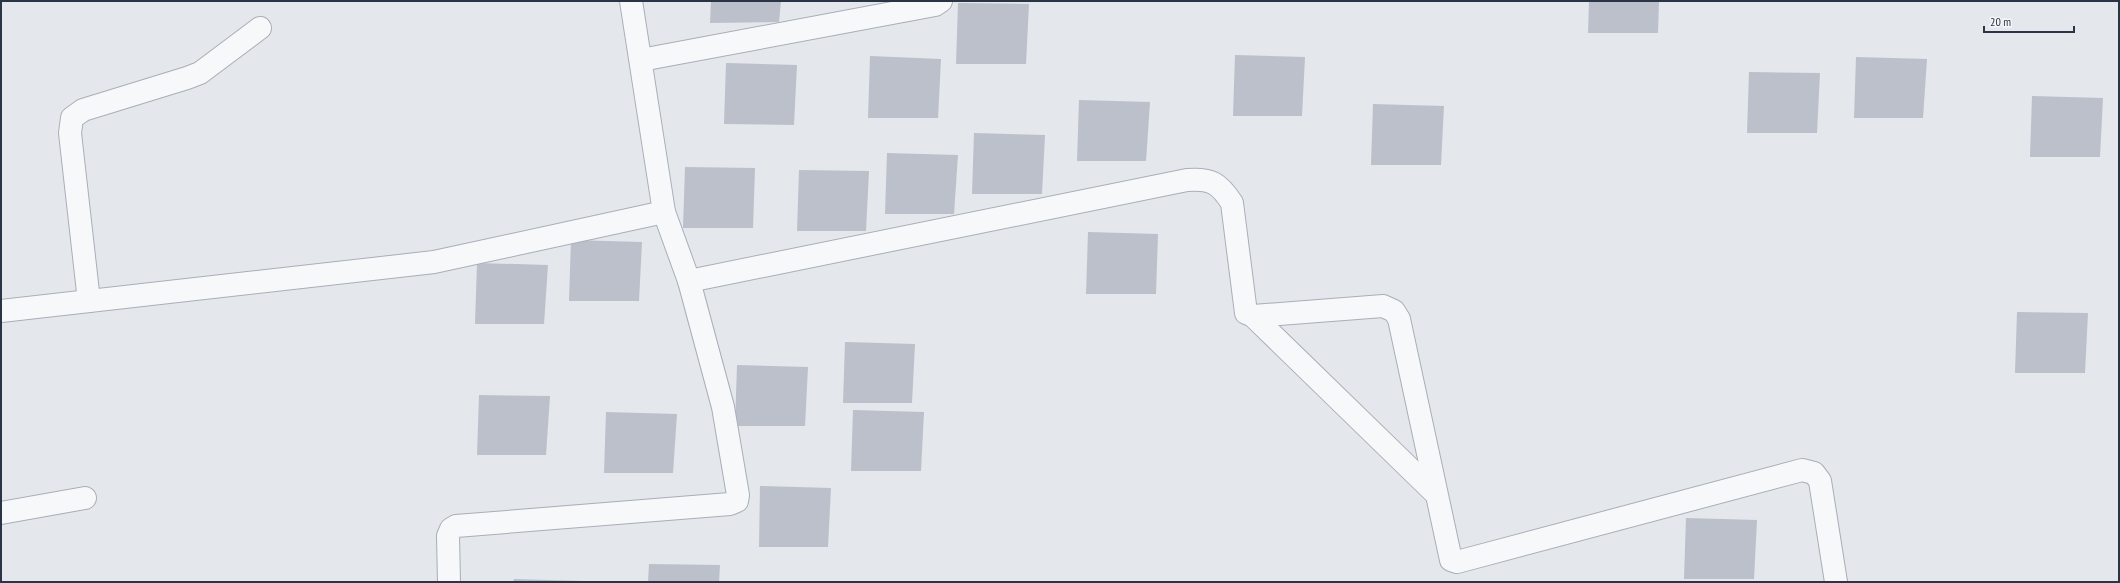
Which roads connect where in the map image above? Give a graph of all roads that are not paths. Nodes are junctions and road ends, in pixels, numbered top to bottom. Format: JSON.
{"nodes":[{"id":1,"x":631,"y":1,"type":"edge"},
{"id":2,"x":941,"y":1,"type":"edge"},
{"id":3,"x":260,"y":28,"type":"dead end"},
{"id":4,"x":641,"y":60,"type":"junction"},
{"id":5,"x":664,"y":212,"type":"junction"},
{"id":6,"x":689,"y":281,"type":"junction"},
{"id":7,"x":89,"y":301,"type":"junction"},
{"id":8,"x":1,"y":310,"type":"edge"},
{"id":9,"x":1253,"y":316,"type":"junction"},
{"id":10,"x":1435,"y":493,"type":"junction"},
{"id":11,"x":85,"y":498,"type":"dead end"},
{"id":12,"x":1,"y":513,"type":"edge"},
{"id":13,"x":449,"y":582,"type":"edge"},
{"id":14,"x":1836,"y":582,"type":"edge"}],
"edges":[{"from":1,"to":4,"type":"street"},
{"from":2,"to":4,"type":"street"},
{"from":3,"to":7,"type":"street"},
{"from":4,"to":5,"type":"street"},
{"from":5,"to":6,"type":"street"},
{"from":5,"to":7,"type":"street"},
{"from":6,"to":9,"type":"street"},
{"from":6,"to":13,"type":"street"},
{"from":7,"to":8,"type":"street"},
{"from":9,"to":10,"type":"street"},
{"from":9,"to":10,"type":"street"},
{"from":10,"to":14,"type":"street"},
{"from":11,"to":12,"type":"street"}]}
